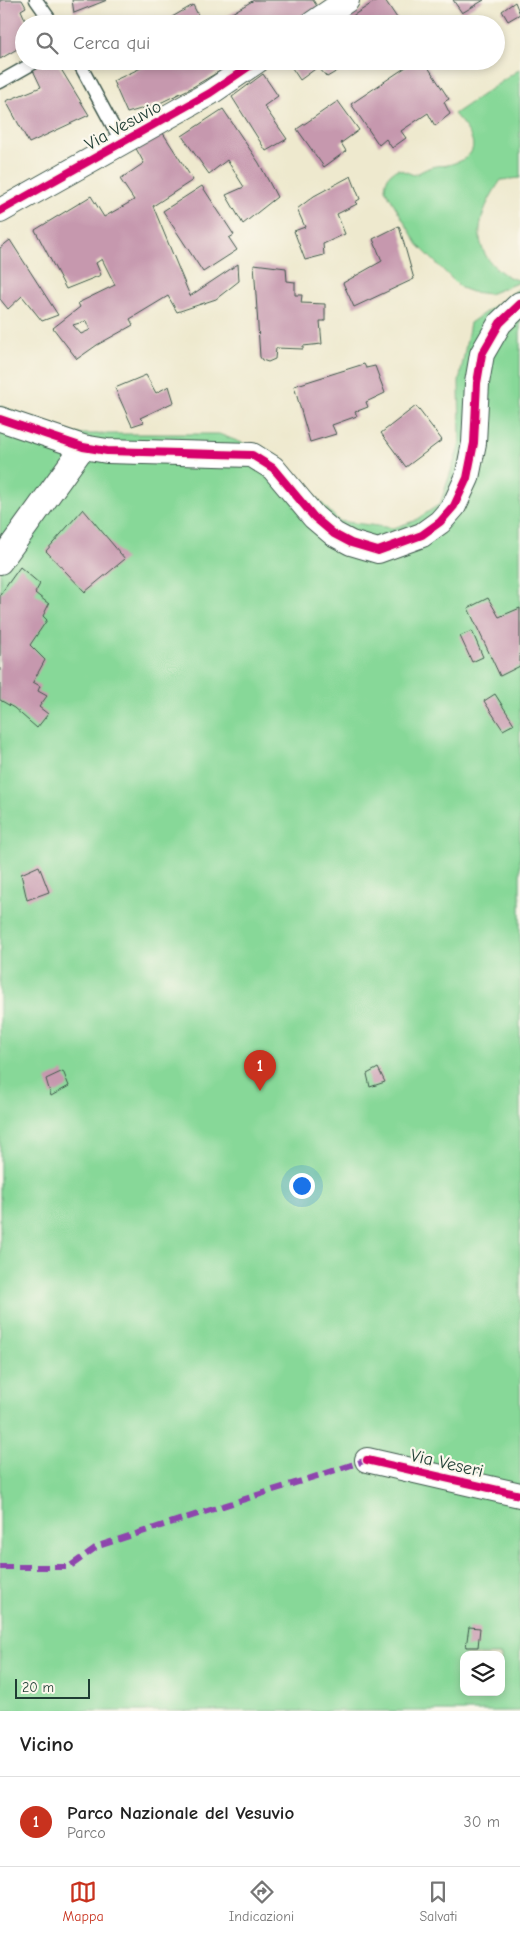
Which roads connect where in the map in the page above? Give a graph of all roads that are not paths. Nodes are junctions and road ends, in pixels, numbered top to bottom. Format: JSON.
{"nodes":[{"id":1,"x":36,"y":0,"type":"edge"},
{"id":2,"x":347,"y":0,"type":"edge"},
{"id":3,"x":47,"y":15,"type":"edge"},
{"id":4,"x":325,"y":15,"type":"edge"},
{"id":5,"x":21,"y":70,"type":"edge"},
{"id":6,"x":83,"y":70,"type":"edge"},
{"id":7,"x":244,"y":70,"type":"edge"},
{"id":8,"x":0,"y":82,"type":"edge"},
{"id":9,"x":122,"y":143,"type":"junction"},
{"id":10,"x":0,"y":211,"type":"edge"},
{"id":11,"x":520,"y":304,"type":"edge"},
{"id":12,"x":0,"y":419,"type":"edge"},
{"id":13,"x":83,"y":447,"type":"junction"},
{"id":14,"x":0,"y":562,"type":"edge"},
{"id":15,"x":367,"y":1460,"type":"dead end"},
{"id":16,"x":520,"y":1495,"type":"edge"}],
"edges":[{"from":1,"to":3,"type":"lane"},
{"from":2,"to":4,"type":"street"},
{"from":5,"to":8,"type":"lane"},
{"from":6,"to":9,"type":"lane"},
{"from":7,"to":9,"type":"street","name":"Via Vesuvio"},
{"from":9,"to":10,"type":"street","name":"Via Vesuvio"},
{"from":11,"to":13,"type":"street"},
{"from":12,"to":13,"type":"street"},
{"from":13,"to":14,"type":"street"},
{"from":15,"to":16,"type":"street","name":"Via Veseri"}]}
